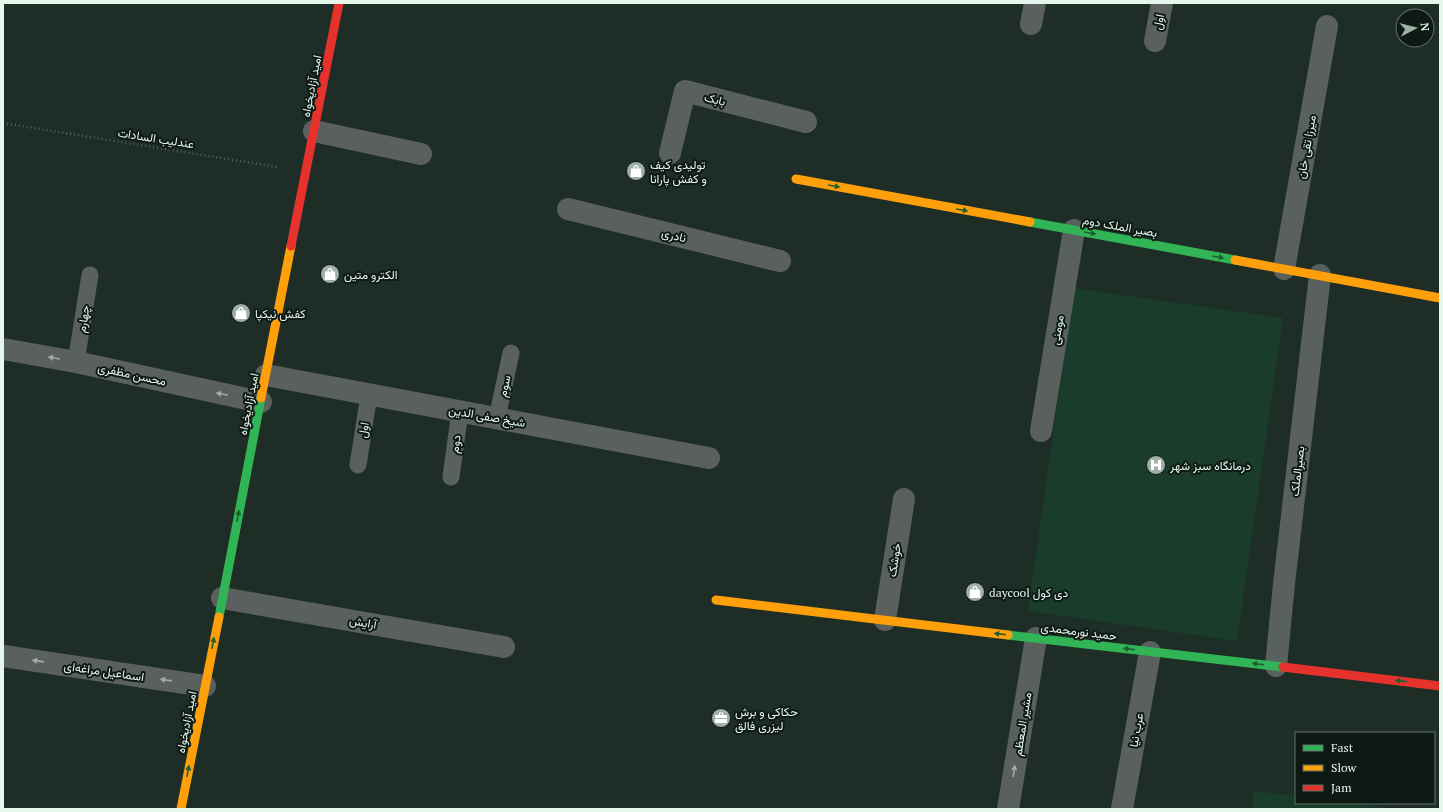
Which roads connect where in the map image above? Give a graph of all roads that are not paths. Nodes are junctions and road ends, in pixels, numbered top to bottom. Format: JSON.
{"nodes":[{"id":1,"x":339,"y":3,"type":"edge"},
{"id":2,"x":1162,"y":3,"type":"edge"},
{"id":3,"x":1327,"y":26,"type":"dead end"},
{"id":4,"x":1155,"y":41,"type":"dead end"},
{"id":5,"x":806,"y":122,"type":"dead end"},
{"id":6,"x":314,"y":130,"type":"junction"},
{"id":7,"x":670,"y":153,"type":"dead end"},
{"id":8,"x":421,"y":154,"type":"dead end"},
{"id":9,"x":796,"y":179,"type":"dead end"},
{"id":10,"x":568,"y":209,"type":"dead end"},
{"id":11,"x":1074,"y":230,"type":"junction"},
{"id":12,"x":780,"y":261,"type":"dead end"},
{"id":13,"x":1284,"y":269,"type":"junction"},
{"id":14,"x":90,"y":275,"type":"dead end"},
{"id":15,"x":1320,"y":276,"type":"junction"},
{"id":16,"x":1440,"y":298,"type":"edge"},
{"id":17,"x":3,"y":349,"type":"edge"},
{"id":18,"x":510,"y":353,"type":"dead end"},
{"id":19,"x":76,"y":362,"type":"junction"},
{"id":20,"x":266,"y":375,"type":"junction"},
{"id":21,"x":369,"y":395,"type":"junction"},
{"id":22,"x":261,"y":402,"type":"junction"},
{"id":23,"x":460,"y":411,"type":"junction"},
{"id":24,"x":497,"y":418,"type":"junction"},
{"id":25,"x":1041,"y":431,"type":"dead end"},
{"id":26,"x":709,"y":458,"type":"dead end"},
{"id":27,"x":358,"y":465,"type":"dead end"},
{"id":28,"x":451,"y":477,"type":"dead end"},
{"id":29,"x":904,"y":500,"type":"dead end"},
{"id":30,"x":222,"y":598,"type":"junction"},
{"id":31,"x":716,"y":600,"type":"dead end"},
{"id":32,"x":885,"y":620,"type":"junction"},
{"id":33,"x":1036,"y":638,"type":"junction"},
{"id":34,"x":504,"y":647,"type":"dead end"},
{"id":35,"x":1150,"y":652,"type":"junction"},
{"id":36,"x":3,"y":656,"type":"edge"},
{"id":37,"x":1276,"y":666,"type":"junction"},
{"id":38,"x":205,"y":686,"type":"junction"},
{"id":39,"x":1440,"y":686,"type":"edge"},
{"id":40,"x":181,"y":809,"type":"edge"},
{"id":41,"x":1008,"y":809,"type":"edge"},
{"id":42,"x":1122,"y":809,"type":"edge"}],
"edges":[{"from":1,"to":6,"type":"street","name":"امید آزادیخواه"},
{"from":2,"to":4,"type":"street","name":"اول"},
{"from":3,"to":13,"type":"street","name":"میرزا تقی خان"},
{"from":5,"to":7,"type":"street","name":"بابک"},
{"from":6,"to":8,"type":"street"},
{"from":6,"to":20,"type":"street","name":"امید آزادیخواه"},
{"from":9,"to":11,"type":"street","name":"بصیر الملک دوم","one_way":true},
{"from":10,"to":12,"type":"street","name":"نادری"},
{"from":11,"to":13,"type":"street","name":"بصیر الملک دوم","one_way":true},
{"from":11,"to":25,"type":"street","name":"مومنی"},
{"from":13,"to":15,"type":"street","name":"بصیر الملک دوم"},
{"from":14,"to":19,"type":"lane","name":"چهارم"},
{"from":15,"to":16,"type":"street","name":"بصیر الملک دوم"},
{"from":15,"to":37,"type":"street","name":"بصیرالملک"},
{"from":19,"to":17,"type":"street","name":"محسن مظفری","one_way":true},
{"from":18,"to":24,"type":"lane","name":"سوم"},
{"from":22,"to":19,"type":"street","name":"محسن مظفری","one_way":true},
{"from":20,"to":21,"type":"street","name":"شیخ صفی الدین"},
{"from":20,"to":22,"type":"street","name":"امید آزادیخواه"},
{"from":21,"to":23,"type":"street","name":"شیخ صفی الدین"},
{"from":21,"to":27,"type":"lane","name":"اول"},
{"from":30,"to":22,"type":"street","name":"امید آزادیخواه","one_way":true},
{"from":23,"to":24,"type":"street","name":"شیخ صفی الدین"},
{"from":23,"to":28,"type":"lane","name":"دوم"},
{"from":24,"to":26,"type":"street","name":"شیخ صفی الدین"},
{"from":29,"to":32,"type":"street","name":"خوشک"},
{"from":30,"to":34,"type":"street","name":"آرایش"},
{"from":38,"to":30,"type":"street","name":"امید آزادیخواه","one_way":true},
{"from":31,"to":32,"type":"street","name":"حمید نورمحمدی"},
{"from":33,"to":32,"type":"street","name":"حمید نورمحمدی","one_way":true},
{"from":35,"to":33,"type":"street","name":"حمید نورمحمدی","one_way":true},
{"from":41,"to":33,"type":"street","name":"مشیر المعظم","one_way":true},
{"from":37,"to":35,"type":"street","name":"حمید نورمحمدی","one_way":true},
{"from":35,"to":42,"type":"street","name":"عرب نیا"},
{"from":38,"to":36,"type":"street","name":"اسماعیل مراغه‌ای","one_way":true},
{"from":39,"to":37,"type":"street","name":"حمید نورمحمدی","one_way":true},
{"from":40,"to":38,"type":"street","name":"امید آزادیخواه","one_way":true}]}
